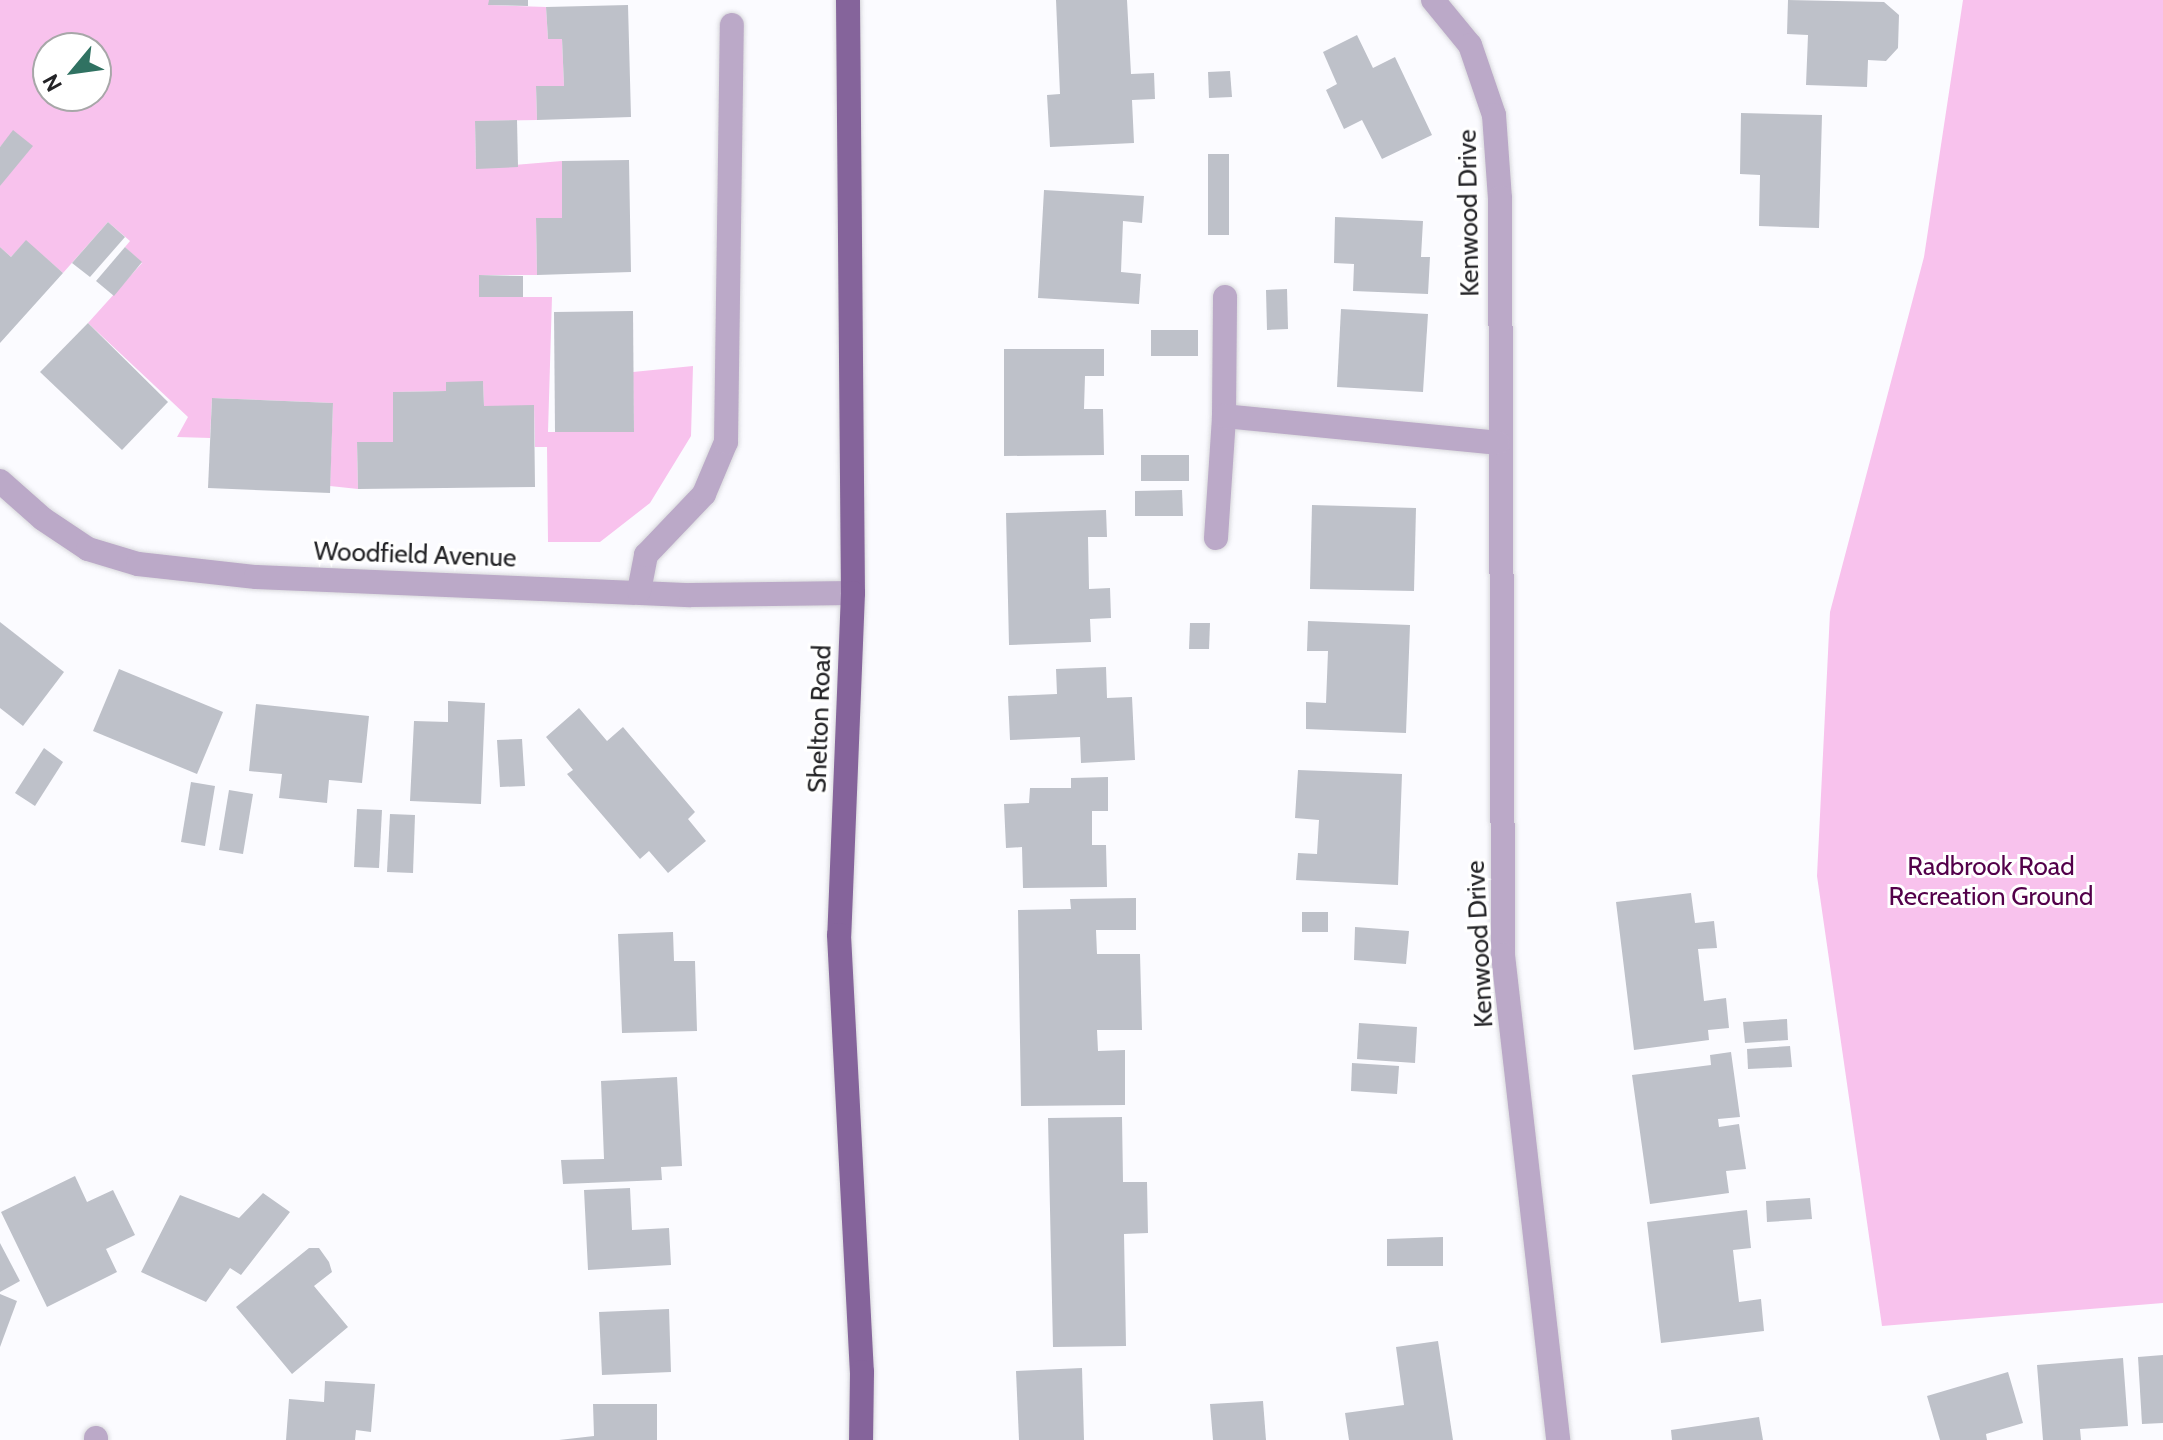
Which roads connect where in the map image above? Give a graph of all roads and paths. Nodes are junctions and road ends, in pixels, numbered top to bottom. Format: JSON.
{"nodes":[{"id":1,"x":848,"y":0,"type":"edge"},
{"id":2,"x":1433,"y":0,"type":"edge"},
{"id":3,"x":732,"y":25,"type":"dead end"},
{"id":4,"x":1225,"y":297,"type":"dead end"},
{"id":5,"x":1224,"y":416,"type":"junction"},
{"id":6,"x":1498,"y":443,"type":"junction"},
{"id":7,"x":0,"y":481,"type":"edge"},
{"id":8,"x":1216,"y":538,"type":"dead end"},
{"id":9,"x":639,"y":591,"type":"junction"},
{"id":10,"x":853,"y":593,"type":"junction"},
{"id":11,"x":861,"y":1440,"type":"edge"},
{"id":12,"x":1558,"y":1440,"type":"edge"}],
"edges":[{"from":1,"to":10,"type":"main road","name":"Shelton Road"},
{"from":2,"to":6,"type":"street","name":"Kenwood Drive"},
{"from":3,"to":9,"type":"street"},
{"from":4,"to":5,"type":"street"},
{"from":5,"to":6,"type":"street"},
{"from":5,"to":8,"type":"street"},
{"from":6,"to":12,"type":"street","name":"Kenwood Drive"},
{"from":7,"to":9,"type":"street","name":"Woodfield Avenue"},
{"from":9,"to":10,"type":"street","name":"Woodfield Avenue"},
{"from":10,"to":11,"type":"main road","name":"Shelton Road"}]}
